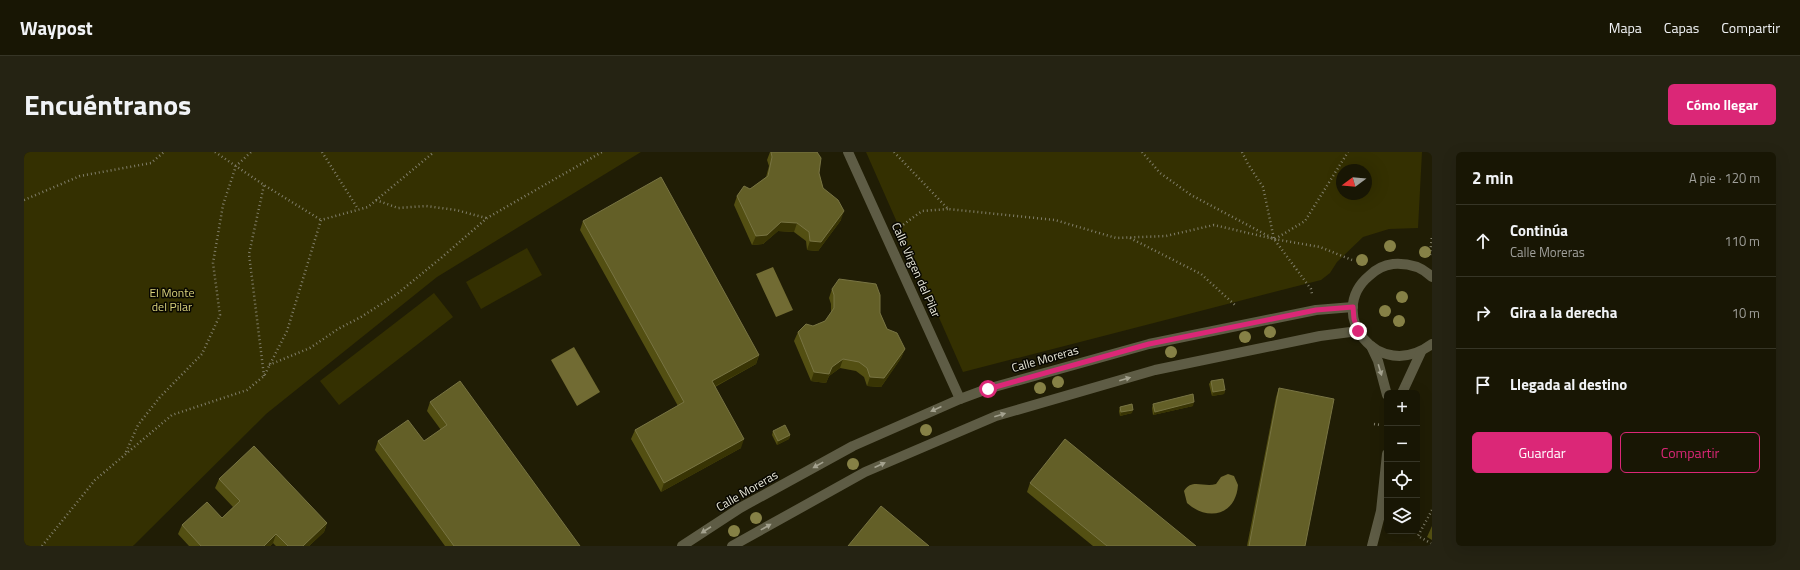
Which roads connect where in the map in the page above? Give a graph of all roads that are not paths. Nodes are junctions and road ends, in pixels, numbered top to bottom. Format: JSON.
{"nodes":[{"id":1,"x":848,"y":152,"type":"edge"},
{"id":2,"x":1432,"y":277,"type":"edge"},
{"id":3,"x":1353,"y":307,"type":"junction"},
{"id":4,"x":1358,"y":331,"type":"junction"},
{"id":5,"x":1432,"y":344,"type":"edge"},
{"id":6,"x":1371,"y":346,"type":"junction"},
{"id":7,"x":1421,"y":352,"type":"junction"},
{"id":8,"x":1386,"y":390,"type":"edge"},
{"id":9,"x":1403,"y":390,"type":"edge"},
{"id":10,"x":960,"y":399,"type":"junction"},
{"id":11,"x":1386,"y":462,"type":"edge"},
{"id":12,"x":736,"y":545,"type":"edge"},
{"id":13,"x":682,"y":546,"type":"edge"},
{"id":14,"x":1372,"y":546,"type":"edge"}],
"edges":[{"from":1,"to":10,"type":"street","name":"Calle Virgen del Pilar"},
{"from":2,"to":3,"type":"street"},
{"from":3,"to":4,"type":"street"},
{"from":3,"to":10,"type":"street","name":"Calle Moreras"},
{"from":4,"to":6,"type":"street"},
{"from":12,"to":4,"type":"street","one_way":true},
{"from":5,"to":7,"type":"street"},
{"from":6,"to":7,"type":"street"},
{"from":6,"to":8,"type":"street","one_way":true},
{"from":7,"to":9,"type":"street"},
{"from":10,"to":13,"type":"street","name":"Calle Moreras","one_way":true},
{"from":11,"to":14,"type":"street"}]}
